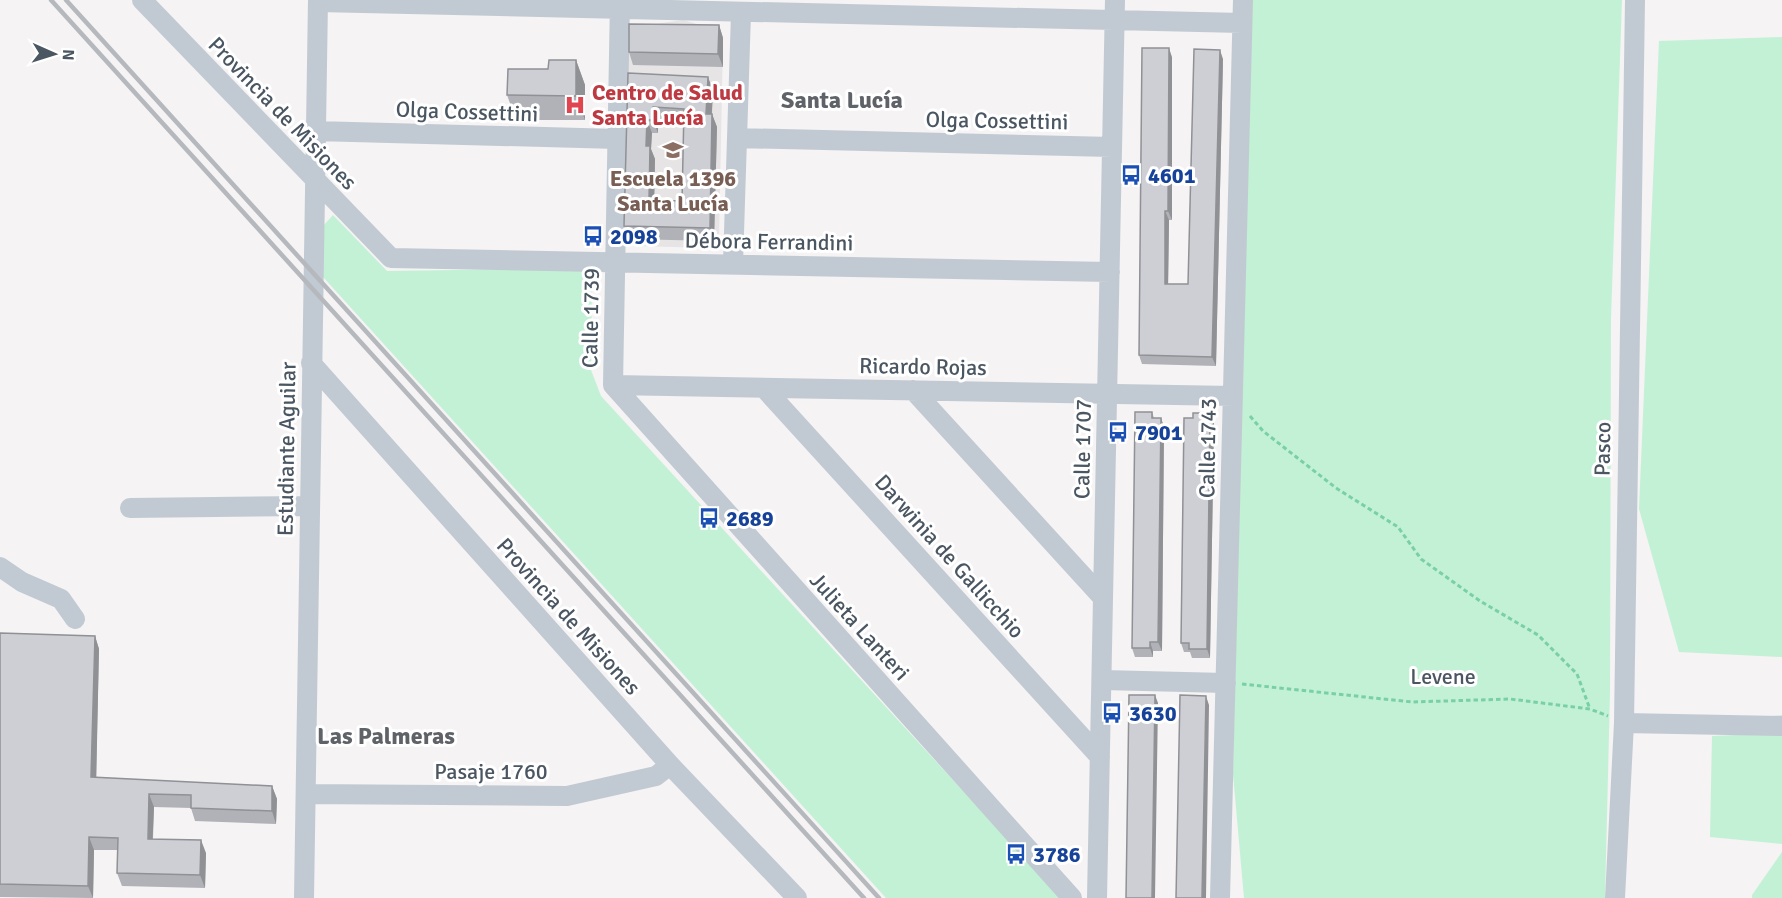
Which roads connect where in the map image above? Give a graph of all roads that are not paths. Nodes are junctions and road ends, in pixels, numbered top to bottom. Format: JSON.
{"nodes":[{"id":1,"x":142,"y":0,"type":"edge"},
{"id":2,"x":1115,"y":0,"type":"edge"},
{"id":3,"x":1243,"y":0,"type":"edge"},
{"id":4,"x":1635,"y":0,"type":"edge"},
{"id":5,"x":318,"y":1,"type":"edge"},
{"id":6,"x":620,"y":4,"type":"edge"},
{"id":7,"x":741,"y":13,"type":"junction"},
{"id":8,"x":1115,"y":20,"type":"junction"},
{"id":9,"x":1242,"y":23,"type":"junction"},
{"id":10,"x":315,"y":131,"type":"junction"},
{"id":11,"x":737,"y":138,"type":"junction"},
{"id":12,"x":618,"y":139,"type":"junction"},
{"id":13,"x":1112,"y":147,"type":"junction"},
{"id":14,"x":314,"y":181,"type":"junction"},
{"id":15,"x":391,"y":258,"type":"joint"},
{"id":16,"x":615,"y":262,"type":"junction"},
{"id":17,"x":733,"y":264,"type":"junction"},
{"id":18,"x":1110,"y":272,"type":"junction"},
{"id":19,"x":311,"y":363,"type":"junction"},
{"id":20,"x":613,"y":385,"type":"junction"},
{"id":21,"x":764,"y":388,"type":"junction"},
{"id":22,"x":913,"y":390,"type":"junction"},
{"id":23,"x":1107,"y":394,"type":"junction"},
{"id":24,"x":1233,"y":396,"type":"junction"},
{"id":25,"x":309,"y":506,"type":"junction"},
{"id":26,"x":130,"y":508,"type":"dead end"},
{"id":27,"x":0,"y":567,"type":"edge"},
{"id":28,"x":1103,"y":598,"type":"junction"},
{"id":29,"x":75,"y":619,"type":"dead end"},
{"id":30,"x":1102,"y":680,"type":"junction"},
{"id":31,"x":1226,"y":683,"type":"junction"},
{"id":32,"x":1624,"y":723,"type":"junction"},
{"id":33,"x":1782,"y":726,"type":"edge"},
{"id":34,"x":1100,"y":757,"type":"junction"},
{"id":35,"x":670,"y":765,"type":"junction"},
{"id":36,"x":306,"y":794,"type":"junction"},
{"id":37,"x":304,"y":898,"type":"edge"},
{"id":38,"x":796,"y":898,"type":"edge"},
{"id":39,"x":1072,"y":898,"type":"edge"},
{"id":40,"x":1097,"y":898,"type":"edge"},
{"id":41,"x":1220,"y":898,"type":"edge"},
{"id":42,"x":1615,"y":898,"type":"edge"}],
"edges":[{"from":1,"to":14,"type":"street","name":"Provincia de Misiones"},
{"from":2,"to":8,"type":"street","name":"Calle 1707"},
{"from":3,"to":9,"type":"street","name":"Calle 1743"},
{"from":4,"to":32,"type":"street","name":"Pasco"},
{"from":5,"to":6,"type":"street"},
{"from":5,"to":10,"type":"street","name":"Estudiante Aguilar"},
{"from":6,"to":7,"type":"street"},
{"from":6,"to":12,"type":"street","name":"Calle 1739"},
{"from":7,"to":8,"type":"street"},
{"from":7,"to":11,"type":"street"},
{"from":8,"to":9,"type":"street"},
{"from":8,"to":13,"type":"street","name":"Calle 1707"},
{"from":9,"to":24,"type":"street","name":"Calle 1743"},
{"from":10,"to":12,"type":"street","name":"Olga Cossettini"},
{"from":10,"to":14,"type":"street","name":"Estudiante Aguilar"},
{"from":11,"to":13,"type":"street","name":"Olga Cossettini"},
{"from":11,"to":17,"type":"street"},
{"from":12,"to":16,"type":"street","name":"Calle 1739"},
{"from":13,"to":18,"type":"street","name":"Calle 1707"},
{"from":14,"to":15,"type":"street","name":"Provincia de Misiones"},
{"from":14,"to":19,"type":"street","name":"Estudiante Aguilar"},
{"from":15,"to":16,"type":"street","name":"Débora Ferrandini"},
{"from":16,"to":17,"type":"street","name":"Débora Ferrandini"},
{"from":16,"to":20,"type":"street","name":"Calle 1739"},
{"from":17,"to":18,"type":"street","name":"Débora Ferrandini"},
{"from":18,"to":23,"type":"street","name":"Calle 1707"},
{"from":19,"to":25,"type":"street","name":"Estudiante Aguilar"},
{"from":19,"to":35,"type":"street","name":"Provincia de Misiones"},
{"from":20,"to":21,"type":"street","name":"Ricardo Rojas"},
{"from":20,"to":39,"type":"street","name":"Julieta Lanteri"},
{"from":21,"to":22,"type":"street","name":"Ricardo Rojas"},
{"from":21,"to":34,"type":"street","name":"Darwinia de Gallicchio"},
{"from":22,"to":23,"type":"street","name":"Ricardo Rojas"},
{"from":22,"to":28,"type":"street"},
{"from":23,"to":24,"type":"street","name":"Ricardo Rojas"},
{"from":23,"to":28,"type":"street","name":"Calle 1707"},
{"from":24,"to":31,"type":"street","name":"Calle 1743"},
{"from":25,"to":26,"type":"street"},
{"from":25,"to":36,"type":"street","name":"Estudiante Aguilar"},
{"from":27,"to":29,"type":"street"},
{"from":28,"to":30,"type":"street","name":"Calle 1707"},
{"from":30,"to":31,"type":"street"},
{"from":30,"to":34,"type":"street","name":"Calle 1707"},
{"from":31,"to":41,"type":"street","name":"Calle 1743"},
{"from":32,"to":33,"type":"street"},
{"from":32,"to":42,"type":"street","name":"Pasco"},
{"from":34,"to":40,"type":"street","name":"Calle 1707"},
{"from":35,"to":36,"type":"street","name":"Pasaje 1760"},
{"from":35,"to":38,"type":"street","name":"Provincia de Misiones"},
{"from":36,"to":37,"type":"street","name":"Estudiante Aguilar"}]}
